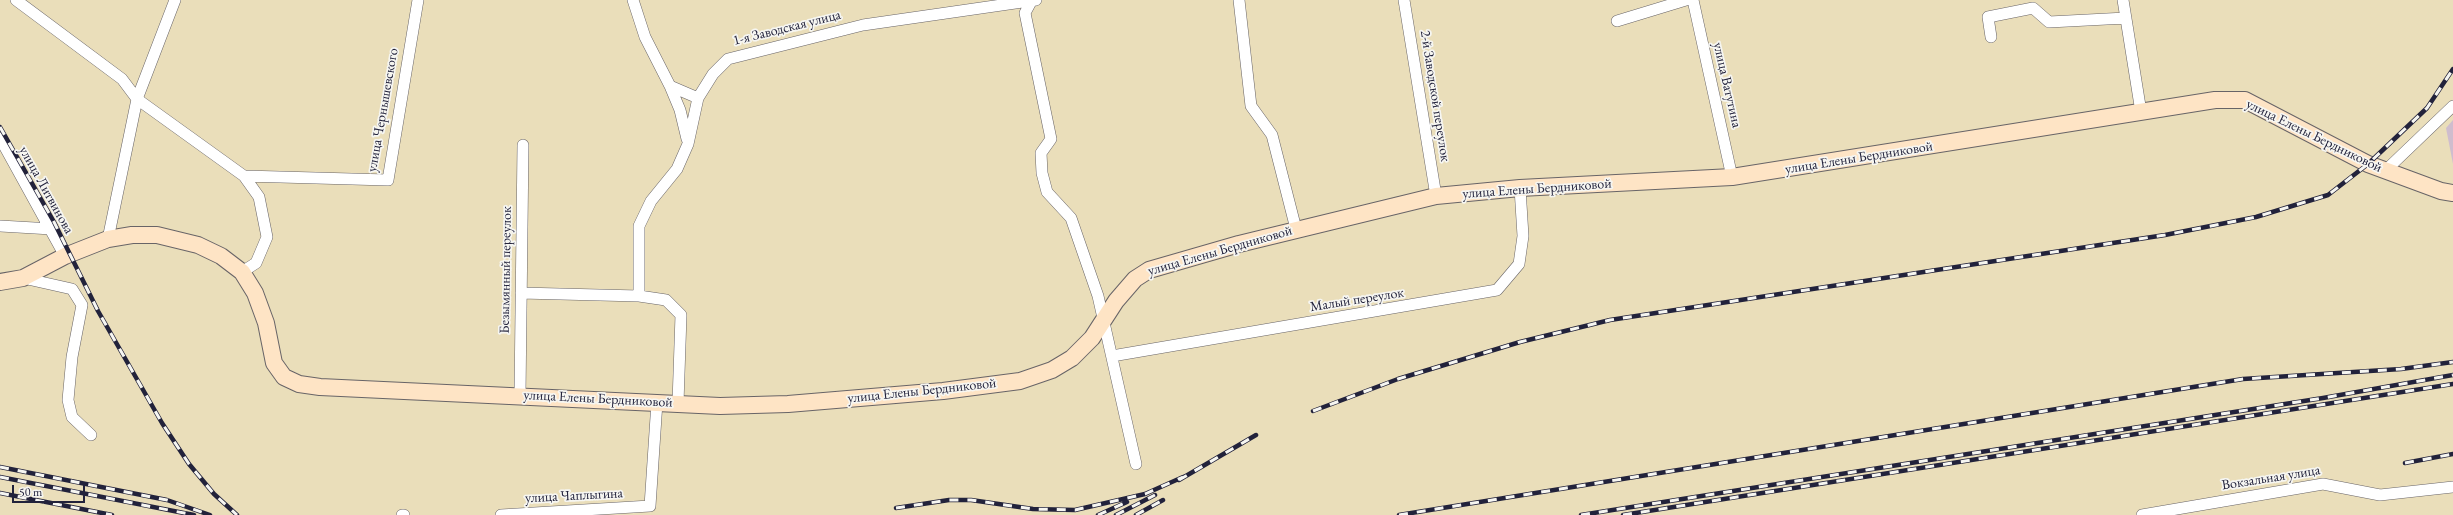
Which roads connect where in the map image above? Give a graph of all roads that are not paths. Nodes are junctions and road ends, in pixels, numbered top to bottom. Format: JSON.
{"nodes":[{"id":1,"x":16,"y":0,"type":"edge"},
{"id":2,"x":175,"y":0,"type":"edge"},
{"id":3,"x":418,"y":0,"type":"edge"},
{"id":4,"x":632,"y":0,"type":"edge"},
{"id":5,"x":1033,"y":0,"type":"edge"},
{"id":6,"x":1238,"y":0,"type":"edge"},
{"id":7,"x":1404,"y":0,"type":"edge"},
{"id":8,"x":1686,"y":0,"type":"edge"},
{"id":9,"x":1693,"y":0,"type":"edge"},
{"id":10,"x":2122,"y":0,"type":"edge"},
{"id":11,"x":2126,"y":18,"type":"junction"},
{"id":12,"x":1617,"y":21,"type":"dead end"},
{"id":13,"x":1991,"y":37,"type":"dead end"},
{"id":14,"x":670,"y":86,"type":"junction"},
{"id":15,"x":698,"y":98,"type":"junction"},
{"id":16,"x":138,"y":99,"type":"junction"},
{"id":17,"x":2453,"y":106,"type":"edge"},
{"id":18,"x":2141,"y":112,"type":"junction"},
{"id":19,"x":0,"y":138,"type":"edge"},
{"id":20,"x":688,"y":144,"type":"junction"},
{"id":21,"x":523,"y":145,"type":"dead end"},
{"id":22,"x":2385,"y":171,"type":"junction"},
{"id":23,"x":244,"y":176,"type":"junction"},
{"id":24,"x":1732,"y":177,"type":"junction"},
{"id":25,"x":1520,"y":188,"type":"junction"},
{"id":26,"x":2453,"y":193,"type":"edge"},
{"id":27,"x":1436,"y":196,"type":"junction"},
{"id":28,"x":0,"y":226,"type":"edge"},
{"id":29,"x":52,"y":229,"type":"junction"},
{"id":30,"x":1296,"y":229,"type":"junction"},
{"id":31,"x":108,"y":239,"type":"junction"},
{"id":32,"x":65,"y":256,"type":"junction"},
{"id":33,"x":242,"y":272,"type":"junction"},
{"id":34,"x":23,"y":278,"type":"junction"},
{"id":35,"x":0,"y":282,"type":"edge"},
{"id":36,"x":521,"y":294,"type":"junction"},
{"id":37,"x":639,"y":296,"type":"junction"},
{"id":38,"x":1104,"y":320,"type":"junction"},
{"id":39,"x":1112,"y":356,"type":"junction"},
{"id":40,"x":520,"y":395,"type":"junction"},
{"id":41,"x":657,"y":402,"type":"junction"},
{"id":42,"x":678,"y":403,"type":"junction"},
{"id":43,"x":91,"y":435,"type":"dead end"},
{"id":44,"x":1136,"y":464,"type":"dead end"},
{"id":45,"x":2453,"y":487,"type":"edge"},
{"id":46,"x":501,"y":515,"type":"edge"},
{"id":47,"x":2142,"y":515,"type":"edge"}],
"edges":[{"from":1,"to":16,"type":"street"},
{"from":2,"to":16,"type":"street"},
{"from":3,"to":23,"type":"street","name":"улица Чернышевского"},
{"from":4,"to":14,"type":"street"},
{"from":5,"to":15,"type":"street","name":"1-я Заводская улица"},
{"from":5,"to":38,"type":"street"},
{"from":6,"to":30,"type":"street"},
{"from":7,"to":27,"type":"street","name":"2-й Заводской переулок"},
{"from":8,"to":12,"type":"street"},
{"from":9,"to":24,"type":"street","name":"улица Ватутина"},
{"from":10,"to":11,"type":"street"},
{"from":11,"to":13,"type":"street"},
{"from":11,"to":18,"type":"street"},
{"from":14,"to":15,"type":"street"},
{"from":14,"to":20,"type":"street"},
{"from":15,"to":20,"type":"street","name":"1-я Заводская улица"},
{"from":16,"to":23,"type":"street"},
{"from":16,"to":31,"type":"street"},
{"from":17,"to":22,"type":"street"},
{"from":18,"to":22,"type":"street","name":"улица Елены Бердниковой"},
{"from":18,"to":24,"type":"street","name":"улица Елены Бердниковой"},
{"from":19,"to":29,"type":"street","name":"улица Литвинова"},
{"from":20,"to":37,"type":"street","name":"1-я Заводская улица"},
{"from":21,"to":36,"type":"street","name":"Безымянный переулок"},
{"from":22,"to":26,"type":"street","name":"улица Елены Бердниковой"},
{"from":23,"to":33,"type":"street"},
{"from":24,"to":25,"type":"street","name":"улица Елены Бердниковой"},
{"from":25,"to":27,"type":"street","name":"улица Елены Бердниковой"},
{"from":25,"to":39,"type":"street","name":"Малый переулок"},
{"from":27,"to":30,"type":"street","name":"улица Елены Бердниковой"},
{"from":28,"to":29,"type":"street"},
{"from":29,"to":32,"type":"street","name":"улица Литвинова"},
{"from":30,"to":38,"type":"street","name":"улица Елены Бердниковой"},
{"from":31,"to":32,"type":"street","name":"улица Елены Бердниковой"},
{"from":31,"to":33,"type":"street","name":"улица Елены Бердниковой"},
{"from":32,"to":34,"type":"street","name":"улица Елены Бердниковой"},
{"from":33,"to":40,"type":"street","name":"улица Елены Бердниковой"},
{"from":34,"to":35,"type":"street","name":"улица Елены Бердниковой"},
{"from":34,"to":43,"type":"street"},
{"from":36,"to":37,"type":"street"},
{"from":36,"to":40,"type":"street","name":"Безымянный переулок"},
{"from":37,"to":42,"type":"street"},
{"from":38,"to":39,"type":"street"},
{"from":38,"to":42,"type":"street","name":"улица Елены Бердниковой"},
{"from":39,"to":44,"type":"street"},
{"from":40,"to":41,"type":"street","name":"улица Елены Бердниковой"},
{"from":41,"to":42,"type":"street","name":"улица Елены Бердниковой"},
{"from":41,"to":46,"type":"street","name":"улица Чаплыгина"},
{"from":45,"to":47,"type":"street","name":"Вокзальная улица"}]}
